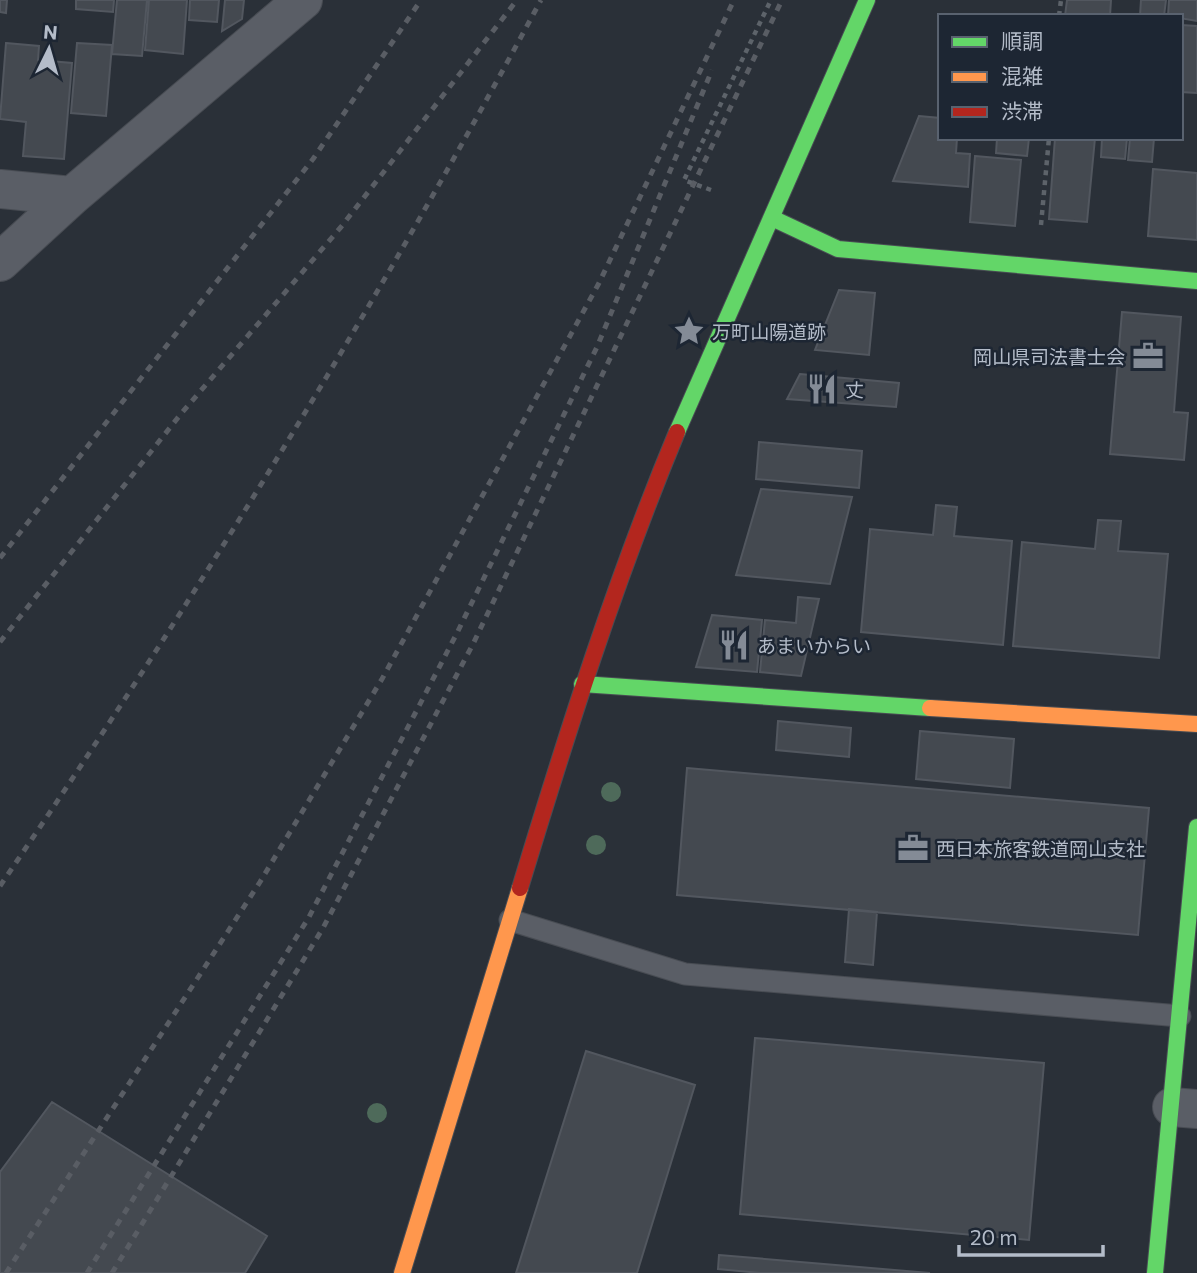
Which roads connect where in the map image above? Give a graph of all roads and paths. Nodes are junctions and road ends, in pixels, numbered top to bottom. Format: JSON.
{"nodes":[{"id":1,"x":303,"y":0,"type":"edge"},
{"id":2,"x":771,"y":0,"type":"edge"},
{"id":3,"x":867,"y":0,"type":"edge"},
{"id":4,"x":1049,"y":140,"type":"edge"},
{"id":5,"x":0,"y":189,"type":"edge"},
{"id":6,"x":711,"y":190,"type":"dead end"},
{"id":7,"x":72,"y":196,"type":"junction"},
{"id":8,"x":772,"y":218,"type":"junction"},
{"id":9,"x":0,"y":262,"type":"edge"},
{"id":10,"x":1037,"y":268,"type":"junction"},
{"id":11,"x":1197,"y":281,"type":"edge"},
{"id":12,"x":582,"y":684,"type":"junction"},
{"id":13,"x":1197,"y":724,"type":"edge"},
{"id":14,"x":1197,"y":827,"type":"edge"},
{"id":15,"x":510,"y":920,"type":"junction"},
{"id":16,"x":1180,"y":1016,"type":"junction"},
{"id":17,"x":1184,"y":1108,"type":"edge"},
{"id":18,"x":401,"y":1273,"type":"edge"},
{"id":19,"x":1155,"y":1273,"type":"edge"}],
"edges":[{"from":1,"to":7,"type":"street"},
{"from":2,"to":6,"type":"path"},
{"from":3,"to":8,"type":"street"},
{"from":4,"to":10,"type":"path"},
{"from":5,"to":7,"type":"street"},
{"from":7,"to":9,"type":"street"},
{"from":8,"to":10,"type":"street"},
{"from":8,"to":12,"type":"street"},
{"from":10,"to":11,"type":"street"},
{"from":12,"to":13,"type":"street"},
{"from":12,"to":15,"type":"street"},
{"from":14,"to":16,"type":"street"},
{"from":15,"to":16,"type":"lane"},
{"from":15,"to":18,"type":"street"},
{"from":16,"to":17,"type":"street"},
{"from":17,"to":19,"type":"street"}]}
